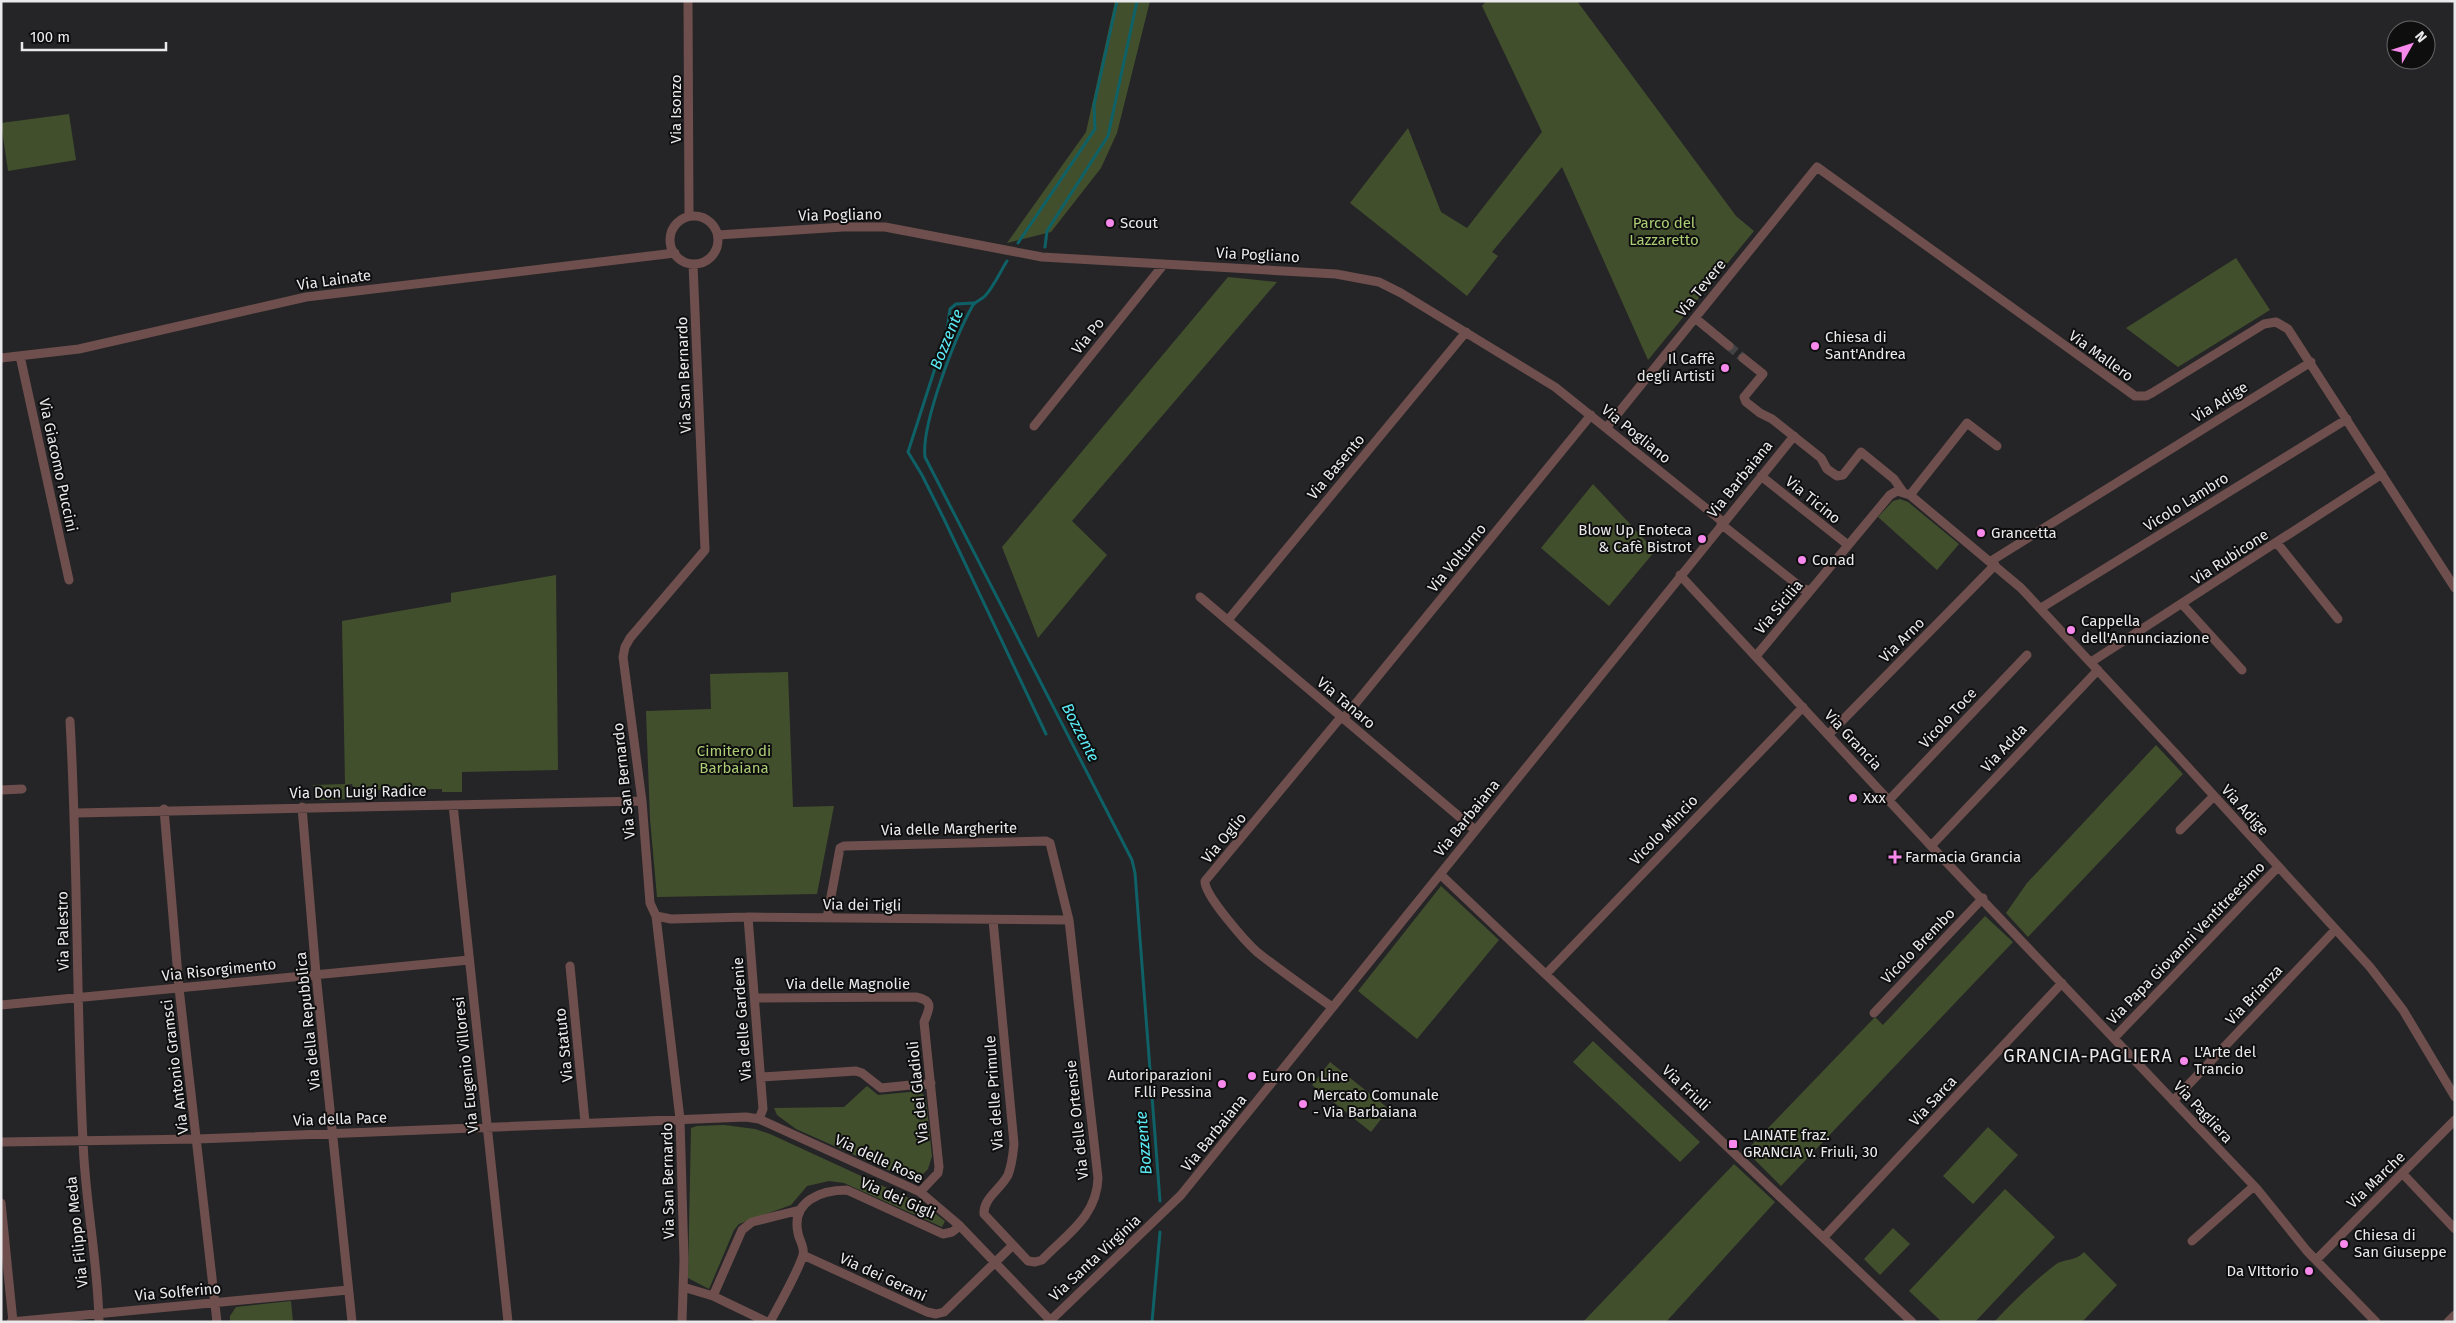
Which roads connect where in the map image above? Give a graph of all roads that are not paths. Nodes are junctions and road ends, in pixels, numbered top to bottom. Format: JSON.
{"nodes":[{"id":1,"x":688,"y":1,"type":"edge"},
{"id":2,"x":1817,"y":167,"type":"joint"},
{"id":3,"x":689,"y":216,"type":"junction"},
{"id":4,"x":718,"y":235,"type":"junction"},
{"id":5,"x":675,"y":253,"type":"junction"},
{"id":6,"x":693,"y":264,"type":"junction"},
{"id":7,"x":1164,"y":264,"type":"junction"},
{"id":8,"x":1695,"y":318,"type":"junction"},
{"id":9,"x":1466,"y":332,"type":"junction"},
{"id":10,"x":1728,"y":346,"type":"tunnel mouth"},
{"id":11,"x":20,"y":356,"type":"junction"},
{"id":12,"x":1,"y":358,"type":"edge"},
{"id":13,"x":1744,"y":358,"type":"tunnel mouth"},
{"id":14,"x":2310,"y":362,"type":"junction"},
{"id":15,"x":1591,"y":415,"type":"junction"},
{"id":16,"x":2347,"y":419,"type":"junction"},
{"id":17,"x":1034,"y":426,"type":"dead end"},
{"id":18,"x":1607,"y":427,"type":"junction"},
{"id":19,"x":1794,"y":436,"type":"junction"},
{"id":20,"x":1997,"y":446,"type":"dead end"},
{"id":21,"x":2382,"y":474,"type":"junction"},
{"id":22,"x":1761,"y":476,"type":"junction"},
{"id":23,"x":1906,"y":493,"type":"junction"},
{"id":24,"x":1722,"y":523,"type":"junction"},
{"id":25,"x":2276,"y":543,"type":"junction"},
{"id":26,"x":1848,"y":545,"type":"junction"},
{"id":27,"x":1993,"y":563,"type":"junction"},
{"id":28,"x":1680,"y":575,"type":"junction"},
{"id":29,"x":68,"y":580,"type":"dead end"},
{"id":30,"x":2455,"y":588,"type":"edge"},
{"id":31,"x":1809,"y":590,"type":"junction"},
{"id":32,"x":1200,"y":597,"type":"dead end"},
{"id":33,"x":2182,"y":604,"type":"junction"},
{"id":34,"x":2041,"y":608,"type":"junction"},
{"id":35,"x":2338,"y":619,"type":"dead end"},
{"id":36,"x":1228,"y":620,"type":"junction"},
{"id":37,"x":2027,"y":655,"type":"dead end"},
{"id":38,"x":1756,"y":656,"type":"junction"},
{"id":39,"x":2091,"y":662,"type":"junction"},
{"id":40,"x":2098,"y":670,"type":"junction"},
{"id":41,"x":2242,"y":670,"type":"dead end"},
{"id":42,"x":1803,"y":707,"type":"junction"},
{"id":43,"x":1342,"y":718,"type":"junction"},
{"id":44,"x":70,"y":721,"type":"dead end"},
{"id":45,"x":1829,"y":734,"type":"junction"},
{"id":46,"x":22,"y":789,"type":"dead end"},
{"id":47,"x":1,"y":790,"type":"edge"},
{"id":48,"x":2214,"y":796,"type":"junction"},
{"id":49,"x":1889,"y":800,"type":"junction"},
{"id":50,"x":642,"y":801,"type":"junction"},
{"id":51,"x":453,"y":805,"type":"junction"},
{"id":52,"x":302,"y":807,"type":"junction"},
{"id":53,"x":164,"y":809,"type":"junction"},
{"id":54,"x":76,"y":812,"type":"junction"},
{"id":55,"x":1475,"y":830,"type":"junction"},
{"id":56,"x":2180,"y":830,"type":"dead end"},
{"id":57,"x":1931,"y":846,"type":"junction"},
{"id":58,"x":2278,"y":867,"type":"junction"},
{"id":59,"x":1440,"y":874,"type":"junction"},
{"id":60,"x":1983,"y":898,"type":"junction"},
{"id":61,"x":656,"y":916,"type":"junction"},
{"id":62,"x":748,"y":917,"type":"junction"},
{"id":63,"x":826,"y":918,"type":"junction"},
{"id":64,"x":993,"y":920,"type":"junction"},
{"id":65,"x":1069,"y":920,"type":"junction"},
{"id":66,"x":2007,"y":923,"type":"joint"},
{"id":67,"x":2335,"y":930,"type":"junction"},
{"id":68,"x":469,"y":960,"type":"junction"},
{"id":69,"x":570,"y":966,"type":"dead end"},
{"id":70,"x":316,"y":974,"type":"junction"},
{"id":71,"x":1546,"y":974,"type":"junction"},
{"id":72,"x":2062,"y":983,"type":"junction"},
{"id":73,"x":179,"y":988,"type":"junction"},
{"id":74,"x":77,"y":998,"type":"junction"},
{"id":75,"x":755,"y":998,"type":"junction"},
{"id":76,"x":1,"y":1005,"type":"edge"},
{"id":77,"x":1332,"y":1008,"type":"junction"},
{"id":78,"x":1874,"y":1013,"type":"dead end"},
{"id":79,"x":928,"y":1014,"type":"joint"},
{"id":80,"x":2114,"y":1038,"type":"junction"},
{"id":81,"x":760,"y":1076,"type":"junction"},
{"id":82,"x":931,"y":1083,"type":"junction"},
{"id":83,"x":2455,"y":1097,"type":"edge"},
{"id":84,"x":2173,"y":1101,"type":"junction"},
{"id":85,"x":680,"y":1119,"type":"junction"},
{"id":86,"x":759,"y":1119,"type":"junction"},
{"id":87,"x":2455,"y":1120,"type":"edge"},
{"id":88,"x":585,"y":1122,"type":"junction"},
{"id":89,"x":486,"y":1128,"type":"junction"},
{"id":90,"x":334,"y":1133,"type":"junction"},
{"id":91,"x":197,"y":1138,"type":"junction"},
{"id":92,"x":82,"y":1140,"type":"junction"},
{"id":93,"x":1,"y":1142,"type":"edge"},
{"id":94,"x":2403,"y":1174,"type":"junction"},
{"id":95,"x":2254,"y":1186,"type":"junction"},
{"id":96,"x":920,"y":1192,"type":"junction"},
{"id":97,"x":1,"y":1203,"type":"edge"},
{"id":98,"x":800,"y":1210,"type":"junction"},
{"id":99,"x":1161,"y":1215,"type":"joint"},
{"id":100,"x":960,"y":1226,"type":"junction"},
{"id":101,"x":2455,"y":1228,"type":"edge"},
{"id":102,"x":1824,"y":1238,"type":"junction"},
{"id":103,"x":2192,"y":1241,"type":"dead end"},
{"id":104,"x":1013,"y":1245,"type":"junction"},
{"id":105,"x":803,"y":1255,"type":"junction"},
{"id":106,"x":2316,"y":1260,"type":"junction"},
{"id":107,"x":994,"y":1263,"type":"junction"},
{"id":108,"x":683,"y":1287,"type":"junction"},
{"id":109,"x":348,"y":1290,"type":"junction"},
{"id":110,"x":713,"y":1296,"type":"junction"},
{"id":111,"x":215,"y":1303,"type":"junction"},
{"id":112,"x":2455,"y":1315,"type":"edge"},
{"id":113,"x":99,"y":1318,"type":"edge"},
{"id":114,"x":1050,"y":1321,"type":"edge"},
{"id":115,"x":12,"y":1322,"type":"edge"},
{"id":116,"x":217,"y":1322,"type":"edge"},
{"id":117,"x":352,"y":1322,"type":"edge"},
{"id":118,"x":508,"y":1322,"type":"edge"},
{"id":119,"x":682,"y":1322,"type":"edge"},
{"id":120,"x":768,"y":1322,"type":"edge"},
{"id":121,"x":1912,"y":1322,"type":"edge"},
{"id":122,"x":2376,"y":1322,"type":"edge"},
{"id":123,"x":2448,"y":1322,"type":"edge"}],
"edges":[{"from":1,"to":3,"type":"street","name":"Via Isonzo"},
{"from":2,"to":8,"type":"street","name":"Via Tevere"},
{"from":2,"to":14,"type":"street","name":"Via Mallero"},
{"from":3,"to":4,"type":"street"},
{"from":3,"to":5,"type":"street"},
{"from":4,"to":6,"type":"street"},
{"from":4,"to":7,"type":"street","name":"Via Pogliano"},
{"from":5,"to":6,"type":"street"},
{"from":5,"to":11,"type":"street","name":"Via Lainate"},
{"from":6,"to":50,"type":"street","name":"Via San Bernardo"},
{"from":7,"to":9,"type":"street","name":"Via Pogliano"},
{"from":7,"to":17,"type":"street","name":"Via Po"},
{"from":8,"to":10,"type":"street"},
{"from":8,"to":18,"type":"street","name":"Via Tevere"},
{"from":9,"to":15,"type":"street","name":"Via Pogliano"},
{"from":9,"to":36,"type":"street","name":"Via Basento"},
{"from":11,"to":12,"type":"street","name":"Via Lainate"},
{"from":11,"to":29,"type":"street","name":"Via Giacomo Puccini"},
{"from":13,"to":19,"type":"street"},
{"from":14,"to":16,"type":"street","name":"Via Mallero"},
{"from":14,"to":27,"type":"street","name":"Via Adige"},
{"from":15,"to":18,"type":"street","name":"Via Pogliano"},
{"from":15,"to":43,"type":"street","name":"Via Volturno"},
{"from":16,"to":21,"type":"street","name":"Via Mallero"},
{"from":16,"to":34,"type":"street","name":"Vicolo Lambro"},
{"from":18,"to":24,"type":"street","name":"Via Pogliano"},
{"from":19,"to":22,"type":"street","name":"Via Barbaiana"},
{"from":19,"to":23,"type":"street","name":"Via Adige"},
{"from":20,"to":23,"type":"street"},
{"from":21,"to":25,"type":"street","name":"Via Rubicone"},
{"from":21,"to":30,"type":"street","name":"Via Mallero"},
{"from":22,"to":24,"type":"street","name":"Via Barbaiana"},
{"from":22,"to":26,"type":"street","name":"Via Ticino"},
{"from":23,"to":26,"type":"street","name":"Via Sicilia"},
{"from":23,"to":27,"type":"street","name":"Via Adige"},
{"from":24,"to":28,"type":"street","name":"Via Barbaiana"},
{"from":24,"to":31,"type":"street","name":"Via Pogliano"},
{"from":25,"to":33,"type":"street","name":"Via Rubicone"},
{"from":25,"to":35,"type":"street"},
{"from":26,"to":31,"type":"street","name":"Via Sicilia"},
{"from":27,"to":34,"type":"street","name":"Via Adige"},
{"from":27,"to":45,"type":"street","name":"Via Arno"},
{"from":28,"to":38,"type":"street","name":"Via Grancia"},
{"from":28,"to":55,"type":"street","name":"Via Barbaiana"},
{"from":31,"to":38,"type":"street","name":"Via Sicilia"},
{"from":32,"to":36,"type":"street","name":"Via Tanaro"},
{"from":33,"to":39,"type":"street","name":"Via Rubicone"},
{"from":33,"to":41,"type":"street"},
{"from":34,"to":39,"type":"street","name":"Via Adige"},
{"from":36,"to":43,"type":"street","name":"Via Tanaro"},
{"from":37,"to":49,"type":"street","name":"Vicolo Toce"},
{"from":38,"to":42,"type":"street","name":"Via Grancia"},
{"from":39,"to":40,"type":"street","name":"Via Adige"},
{"from":40,"to":48,"type":"street","name":"Via Adige"},
{"from":40,"to":57,"type":"street","name":"Via Adda"},
{"from":42,"to":45,"type":"street","name":"Via Grancia"},
{"from":42,"to":71,"type":"street","name":"Vicolo Mincio"},
{"from":43,"to":55,"type":"street","name":"Via Tanaro"},
{"from":43,"to":77,"type":"street","name":"Via Oglio"},
{"from":44,"to":54,"type":"street","name":"Via Palestro"},
{"from":45,"to":49,"type":"street","name":"Via Grancia"},
{"from":46,"to":47,"type":"street"},
{"from":48,"to":56,"type":"street"},
{"from":48,"to":58,"type":"street","name":"Via Adige"},
{"from":49,"to":57,"type":"street","name":"Via Grancia"},
{"from":50,"to":51,"type":"street","name":"Via Don Luigi Radice"},
{"from":50,"to":61,"type":"street","name":"Via San Bernardo"},
{"from":51,"to":52,"type":"street","name":"Via Don Luigi Radice"},
{"from":51,"to":68,"type":"street","name":"Via Eugenio Villoresi"},
{"from":52,"to":53,"type":"street","name":"Via Don Luigi Radice"},
{"from":52,"to":70,"type":"street","name":"Via della Repubblica"},
{"from":53,"to":54,"type":"street","name":"Via Don Luigi Radice"},
{"from":53,"to":73,"type":"street","name":"Via Antonio Gramsci"},
{"from":54,"to":74,"type":"street","name":"Via Palestro"},
{"from":55,"to":59,"type":"street","name":"Via Barbaiana"},
{"from":57,"to":60,"type":"street","name":"Via Grancia"},
{"from":58,"to":67,"type":"street","name":"Via Adige"},
{"from":58,"to":80,"type":"street","name":"Via Papa Giovanni Ventitreesimo"},
{"from":59,"to":71,"type":"street","name":"Via Friuli"},
{"from":59,"to":77,"type":"street","name":"Via Barbaiana"},
{"from":60,"to":66,"type":"street","name":"Via Grancia"},
{"from":60,"to":78,"type":"street","name":"Vicolo Brembo"},
{"from":61,"to":62,"type":"street","name":"Via dei Tigli"},
{"from":61,"to":85,"type":"street","name":"Via San Bernardo"},
{"from":62,"to":63,"type":"street","name":"Via dei Tigli"},
{"from":62,"to":75,"type":"street","name":"Via delle Gardenie"},
{"from":63,"to":64,"type":"street","name":"Via dei Tigli"},
{"from":63,"to":65,"type":"street","name":"Via delle Margherite"},
{"from":64,"to":65,"type":"street","name":"Via dei Tigli"},
{"from":64,"to":104,"type":"street","name":"Via delle Primule"},
{"from":65,"to":104,"type":"street","name":"Via delle Ortensie"},
{"from":66,"to":72,"type":"street","name":"Via Pagliera"},
{"from":67,"to":83,"type":"street","name":"Via Adige"},
{"from":67,"to":84,"type":"street","name":"Via Brianza"},
{"from":68,"to":70,"type":"street","name":"Via Risorgimento"},
{"from":68,"to":89,"type":"street","name":"Via Eugenio Villoresi"},
{"from":69,"to":88,"type":"street","name":"Via Statuto"},
{"from":70,"to":73,"type":"street","name":"Via Risorgimento"},
{"from":70,"to":90,"type":"street","name":"Via della Repubblica"},
{"from":71,"to":102,"type":"street","name":"Via Friuli"},
{"from":72,"to":80,"type":"street","name":"Via Pagliera"},
{"from":72,"to":102,"type":"street","name":"Via Sarca"},
{"from":73,"to":74,"type":"street","name":"Via Risorgimento"},
{"from":73,"to":91,"type":"street","name":"Via Antonio Gramsci"},
{"from":74,"to":76,"type":"street","name":"Via Risorgimento"},
{"from":74,"to":92,"type":"street","name":"Via Palestro"},
{"from":75,"to":79,"type":"street","name":"Via delle Magnolie"},
{"from":75,"to":81,"type":"street","name":"Via delle Gardenie"},
{"from":77,"to":99,"type":"street","name":"Via Barbaiana"},
{"from":79,"to":82,"type":"street","name":"Via dei Gladioli"},
{"from":80,"to":84,"type":"street","name":"Via Pagliera"},
{"from":81,"to":82,"type":"street"},
{"from":81,"to":86,"type":"street","name":"Via delle Gardenie"},
{"from":82,"to":96,"type":"street","name":"Via dei Gladioli"},
{"from":84,"to":95,"type":"street","name":"Via Pagliera"},
{"from":85,"to":86,"type":"street","name":"Via delle Rose"},
{"from":85,"to":88,"type":"street","name":"Via della Pace"},
{"from":85,"to":108,"type":"street","name":"Via San Bernardo"},
{"from":86,"to":96,"type":"street","name":"Via delle Rose"},
{"from":87,"to":94,"type":"street","name":"Via Marche"},
{"from":88,"to":89,"type":"street","name":"Via della Pace"},
{"from":89,"to":90,"type":"street","name":"Via della Pace"},
{"from":89,"to":118,"type":"street","name":"Via Eugenio Villoresi"},
{"from":90,"to":91,"type":"street","name":"Via della Pace"},
{"from":90,"to":109,"type":"street","name":"Via della Repubblica"},
{"from":91,"to":92,"type":"street","name":"Via della Pace"},
{"from":91,"to":111,"type":"street","name":"Via Antonio Gramsci"},
{"from":92,"to":93,"type":"street","name":"Via della Pace"},
{"from":92,"to":113,"type":"street","name":"Via Filippo Meda"},
{"from":94,"to":101,"type":"street"},
{"from":94,"to":106,"type":"street","name":"Via Marche"},
{"from":95,"to":103,"type":"street"},
{"from":95,"to":106,"type":"street","name":"Via Pagliera"},
{"from":96,"to":100,"type":"street","name":"Via delle Rose"},
{"from":97,"to":115,"type":"street"},
{"from":98,"to":100,"type":"street","name":"Via dei Gigli"},
{"from":98,"to":105,"type":"street"},
{"from":98,"to":110,"type":"street"},
{"from":99,"to":114,"type":"street","name":"Via Santa Virginia"},
{"from":100,"to":107,"type":"street","name":"Via delle Rose"},
{"from":102,"to":121,"type":"street","name":"Via Friuli"},
{"from":104,"to":107,"type":"street","name":"Via dei Gerani"},
{"from":105,"to":107,"type":"street","name":"Via dei Gerani"},
{"from":105,"to":120,"type":"street"},
{"from":106,"to":122,"type":"street","name":"Via Pagliera"},
{"from":107,"to":114,"type":"street","name":"Via delle Rose"},
{"from":108,"to":110,"type":"street"},
{"from":108,"to":119,"type":"street","name":"Via San Bernardo"},
{"from":109,"to":111,"type":"street","name":"Via Solferino"},
{"from":109,"to":117,"type":"street","name":"Via della Repubblica"},
{"from":110,"to":120,"type":"street"},
{"from":111,"to":113,"type":"street","name":"Via Solferino"},
{"from":111,"to":116,"type":"street","name":"Via Antonio Gramsci"},
{"from":112,"to":123,"type":"street"},
{"from":113,"to":115,"type":"street","name":"Via Solferino"}]}
